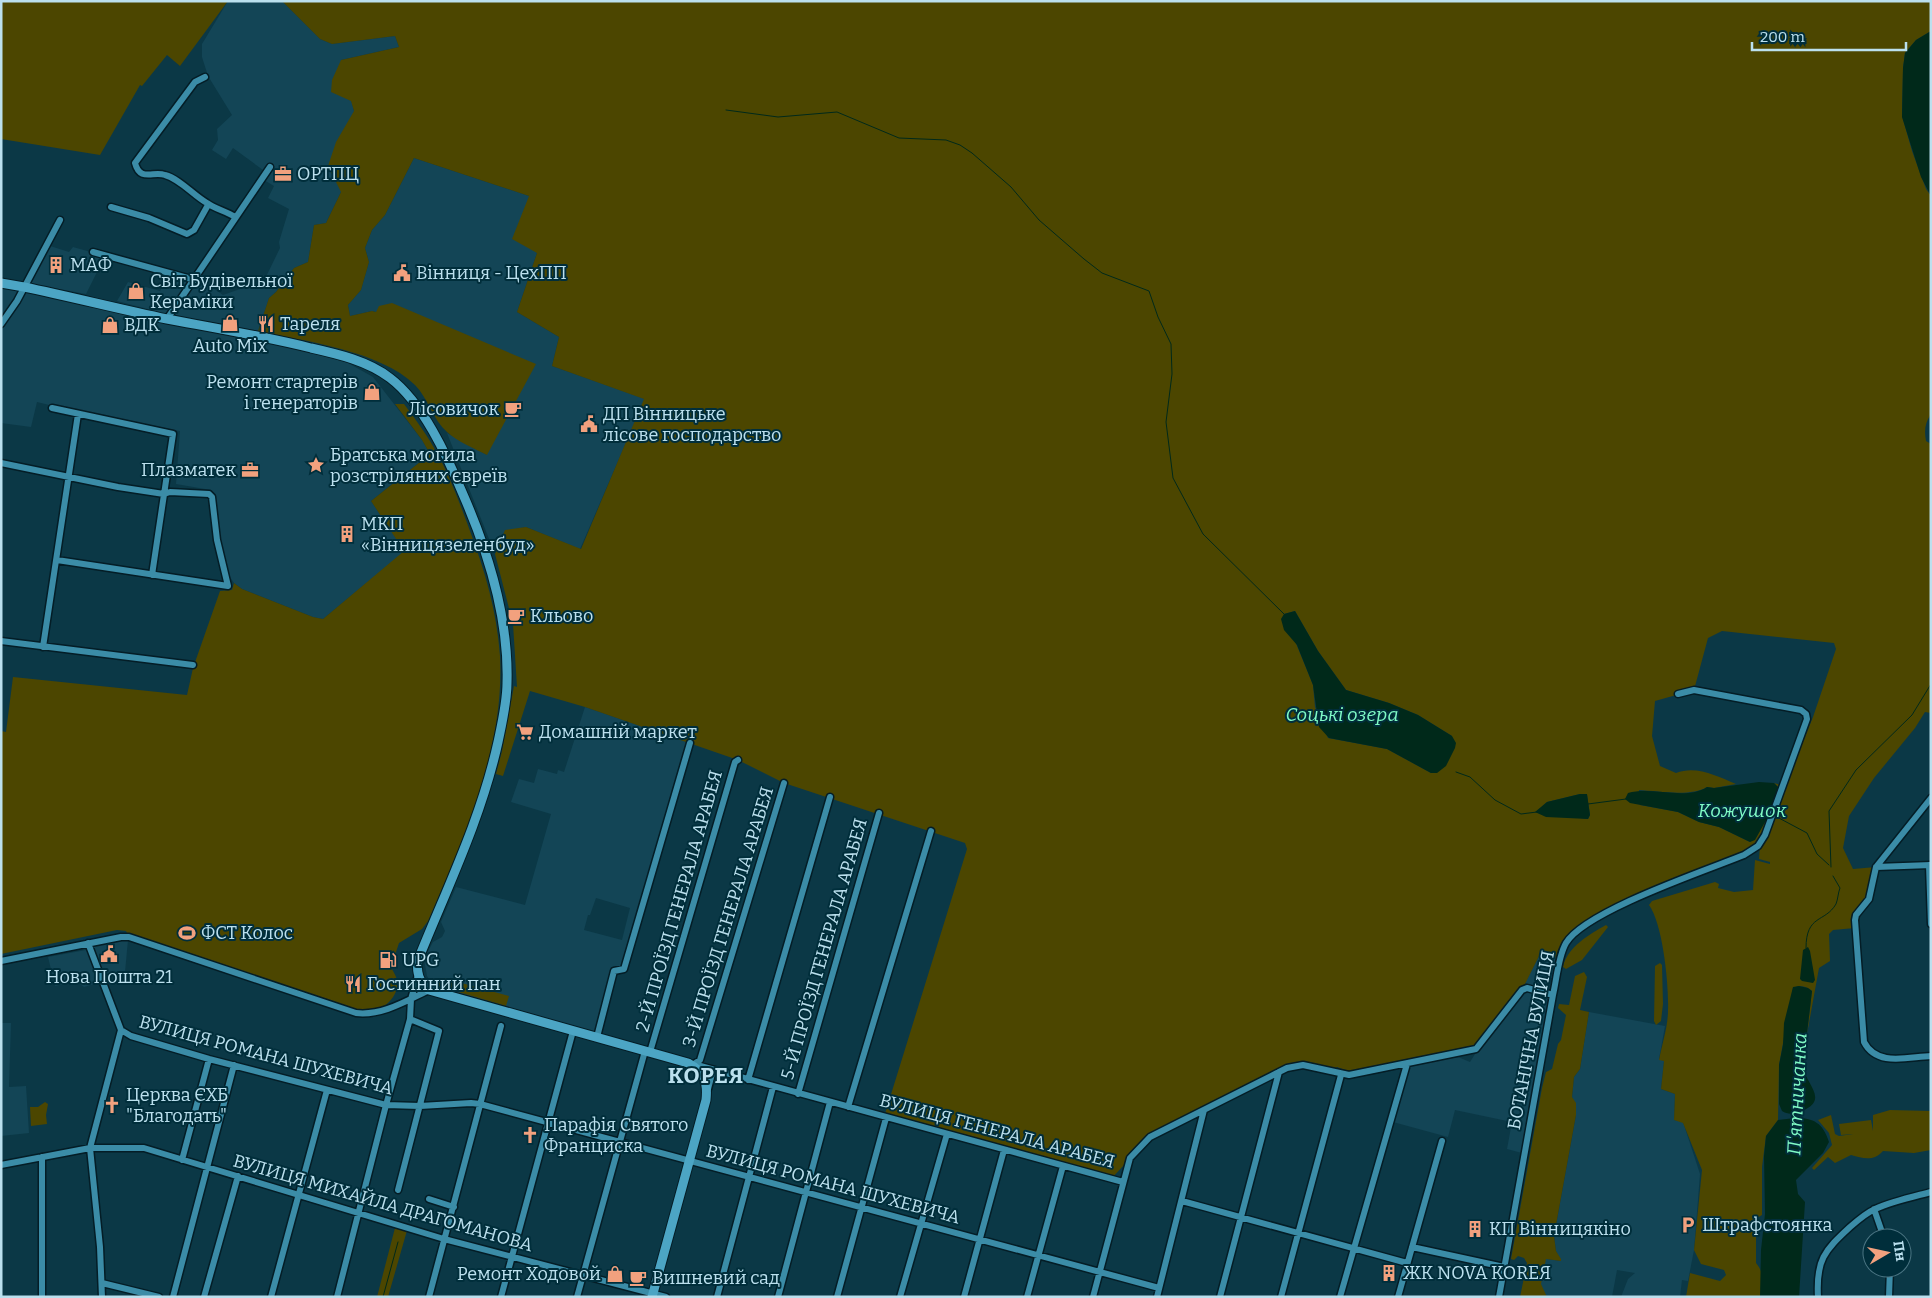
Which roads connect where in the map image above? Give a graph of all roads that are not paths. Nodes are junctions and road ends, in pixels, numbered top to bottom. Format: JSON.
{"nodes":[{"id":1,"x":205,"y":77,"type":"dead end"},
{"id":2,"x":270,"y":167,"type":"dead end"},
{"id":3,"x":208,"y":204,"type":"junction"},
{"id":4,"x":111,"y":207,"type":"dead end"},
{"id":5,"x":235,"y":216,"type":"junction"},
{"id":6,"x":60,"y":220,"type":"dead end"},
{"id":7,"x":93,"y":252,"type":"dead end"},
{"id":8,"x":195,"y":280,"type":"junction"},
{"id":9,"x":1,"y":284,"type":"edge"},
{"id":10,"x":24,"y":286,"type":"junction"},
{"id":11,"x":167,"y":319,"type":"junction"},
{"id":12,"x":1,"y":324,"type":"edge"},
{"id":13,"x":52,"y":408,"type":"dead end"},
{"id":14,"x":78,"y":414,"type":"junction"},
{"id":15,"x":1,"y":463,"type":"edge"},
{"id":16,"x":68,"y":477,"type":"junction"},
{"id":17,"x":164,"y":494,"type":"junction"},
{"id":18,"x":57,"y":560,"type":"junction"},
{"id":19,"x":152,"y":575,"type":"junction"},
{"id":20,"x":1,"y":641,"type":"edge"},
{"id":21,"x":43,"y":647,"type":"junction"},
{"id":22,"x":194,"y":665,"type":"dead end"},
{"id":23,"x":1678,"y":694,"type":"dead end"},
{"id":24,"x":690,"y":743,"type":"dead end"},
{"id":25,"x":738,"y":760,"type":"dead end"},
{"id":26,"x":784,"y":783,"type":"dead end"},
{"id":27,"x":830,"y":797,"type":"dead end"},
{"id":28,"x":1931,"y":798,"type":"edge"},
{"id":29,"x":879,"y":813,"type":"dead end"},
{"id":30,"x":931,"y":831,"type":"dead end"},
{"id":31,"x":1930,"y":865,"type":"edge"},
{"id":32,"x":1876,"y":867,"type":"junction"},
{"id":33,"x":1931,"y":924,"type":"edge"},
{"id":34,"x":88,"y":943,"type":"junction"},
{"id":35,"x":1,"y":961,"type":"edge"},
{"id":36,"x":418,"y":975,"type":"junction"},
{"id":37,"x":429,"y":990,"type":"junction"},
{"id":38,"x":1553,"y":995,"type":"junction"},
{"id":39,"x":410,"y":999,"type":"junction"},
{"id":40,"x":410,"y":1019,"type":"junction"},
{"id":41,"x":501,"y":1026,"type":"dead end"},
{"id":42,"x":121,"y":1030,"type":"junction"},
{"id":43,"x":573,"y":1031,"type":"junction"},
{"id":44,"x":597,"y":1037,"type":"junction"},
{"id":45,"x":647,"y":1051,"type":"junction"},
{"id":46,"x":1931,"y":1056,"type":"edge"},
{"id":47,"x":208,"y":1059,"type":"junction"},
{"id":48,"x":694,"y":1062,"type":"junction"},
{"id":49,"x":1407,"y":1064,"type":"junction"},
{"id":50,"x":234,"y":1065,"type":"junction"},
{"id":51,"x":713,"y":1070,"type":"junction"},
{"id":52,"x":1279,"y":1072,"type":"junction"},
{"id":53,"x":1342,"y":1075,"type":"junction"},
{"id":54,"x":748,"y":1080,"type":"junction"},
{"id":55,"x":773,"y":1087,"type":"junction"},
{"id":56,"x":327,"y":1090,"type":"junction"},
{"id":57,"x":798,"y":1094,"type":"junction"},
{"id":58,"x":706,"y":1100,"type":"junction"},
{"id":59,"x":830,"y":1102,"type":"junction"},
{"id":60,"x":480,"y":1104,"type":"junction"},
{"id":61,"x":386,"y":1105,"type":"junction"},
{"id":62,"x":420,"y":1106,"type":"junction"},
{"id":63,"x":848,"y":1107,"type":"junction"},
{"id":64,"x":1204,"y":1110,"type":"junction"},
{"id":65,"x":886,"y":1118,"type":"junction"},
{"id":66,"x":547,"y":1122,"type":"junction"},
{"id":67,"x":948,"y":1134,"type":"junction"},
{"id":68,"x":1442,"y":1141,"type":"dead end"},
{"id":69,"x":619,"y":1142,"type":"junction"},
{"id":70,"x":90,"y":1148,"type":"junction"},
{"id":71,"x":1004,"y":1150,"type":"junction"},
{"id":72,"x":42,"y":1157,"type":"junction"},
{"id":73,"x":182,"y":1160,"type":"junction"},
{"id":74,"x":689,"y":1160,"type":"junction"},
{"id":75,"x":1,"y":1165,"type":"edge"},
{"id":76,"x":1063,"y":1166,"type":"junction"},
{"id":77,"x":208,"y":1167,"type":"junction"},
{"id":78,"x":238,"y":1176,"type":"junction"},
{"id":79,"x":750,"y":1177,"type":"junction"},
{"id":80,"x":1123,"y":1182,"type":"junction"},
{"id":81,"x":398,"y":1190,"type":"dead end"},
{"id":82,"x":1931,"y":1192,"type":"edge"},
{"id":83,"x":806,"y":1193,"type":"junction"},
{"id":84,"x":299,"y":1194,"type":"junction"},
{"id":85,"x":429,"y":1199,"type":"dead end"},
{"id":86,"x":1182,"y":1201,"type":"junction"},
{"id":87,"x":454,"y":1207,"type":"junction"},
{"id":88,"x":862,"y":1208,"type":"junction"},
{"id":89,"x":1874,"y":1210,"type":"junction"},
{"id":90,"x":359,"y":1213,"type":"junction"},
{"id":91,"x":1241,"y":1218,"type":"junction"},
{"id":92,"x":920,"y":1223,"type":"junction"},
{"id":93,"x":1880,"y":1228,"type":"edge"},
{"id":94,"x":1299,"y":1233,"type":"junction"},
{"id":95,"x":444,"y":1238,"type":"junction"},
{"id":96,"x":979,"y":1239,"type":"junction"},
{"id":97,"x":1412,"y":1247,"type":"junction"},
{"id":98,"x":1354,"y":1248,"type":"junction"},
{"id":99,"x":1038,"y":1255,"type":"junction"},
{"id":100,"x":511,"y":1256,"type":"junction"},
{"id":101,"x":1408,"y":1263,"type":"junction"},
{"id":102,"x":1504,"y":1267,"type":"junction"},
{"id":103,"x":1100,"y":1272,"type":"junction"},
{"id":104,"x":582,"y":1275,"type":"junction"},
{"id":105,"x":1890,"y":1278,"type":"edge"},
{"id":106,"x":102,"y":1283,"type":"junction"},
{"id":107,"x":1159,"y":1288,"type":"junction"},
{"id":108,"x":653,"y":1295,"type":"edge"},
{"id":109,"x":42,"y":1297,"type":"edge"},
{"id":110,"x":102,"y":1297,"type":"edge"},
{"id":111,"x":158,"y":1297,"type":"edge"},
{"id":112,"x":174,"y":1297,"type":"edge"},
{"id":113,"x":204,"y":1297,"type":"edge"},
{"id":114,"x":271,"y":1297,"type":"edge"},
{"id":115,"x":337,"y":1297,"type":"edge"},
{"id":116,"x":429,"y":1297,"type":"edge"},
{"id":117,"x":500,"y":1297,"type":"edge"},
{"id":118,"x":577,"y":1297,"type":"edge"},
{"id":119,"x":666,"y":1297,"type":"edge"},
{"id":120,"x":717,"y":1297,"type":"edge"},
{"id":121,"x":778,"y":1297,"type":"edge"},
{"id":122,"x":837,"y":1297,"type":"edge"},
{"id":123,"x":900,"y":1297,"type":"edge"},
{"id":124,"x":964,"y":1297,"type":"edge"},
{"id":125,"x":1027,"y":1297,"type":"edge"},
{"id":126,"x":1093,"y":1297,"type":"edge"},
{"id":127,"x":1157,"y":1297,"type":"edge"},
{"id":128,"x":1220,"y":1297,"type":"edge"},
{"id":129,"x":1281,"y":1297,"type":"edge"},
{"id":130,"x":1340,"y":1297,"type":"edge"},
{"id":131,"x":1398,"y":1297,"type":"edge"},
{"id":132,"x":1499,"y":1297,"type":"edge"},
{"id":133,"x":1818,"y":1297,"type":"edge"},
{"id":134,"x":1889,"y":1297,"type":"edge"}],
"edges":[{"from":1,"to":3,"type":"street"},
{"from":2,"to":5,"type":"street"},
{"from":3,"to":4,"type":"street"},
{"from":3,"to":5,"type":"street"},
{"from":5,"to":8,"type":"street"},
{"from":6,"to":10,"type":"street"},
{"from":7,"to":8,"type":"street"},
{"from":8,"to":11,"type":"street"},
{"from":9,"to":10,"type":"main road"},
{"from":10,"to":11,"type":"main road"},
{"from":10,"to":12,"type":"street"},
{"from":11,"to":36,"type":"main road"},
{"from":13,"to":14,"type":"street"},
{"from":14,"to":16,"type":"street"},
{"from":14,"to":17,"type":"street"},
{"from":15,"to":16,"type":"street"},
{"from":16,"to":17,"type":"street"},
{"from":16,"to":18,"type":"street"},
{"from":17,"to":19,"type":"street"},
{"from":17,"to":19,"type":"street"},
{"from":18,"to":19,"type":"street"},
{"from":18,"to":21,"type":"street"},
{"from":20,"to":21,"type":"street"},
{"from":21,"to":22,"type":"street"},
{"from":23,"to":38,"type":"street","name":"БОТАНІЧНА ВУЛИЦЯ"},
{"from":24,"to":44,"type":"street"},
{"from":25,"to":45,"type":"street","name":"2-Й ПРОЇЗД ГЕНЕРАЛА АРАБЕЯ"},
{"from":26,"to":48,"type":"street","name":"3-Й ПРОЇЗД ГЕНЕРАЛА АРАБЕЯ"},
{"from":27,"to":54,"type":"street"},
{"from":28,"to":32,"type":"street"},
{"from":29,"to":57,"type":"street","name":"5-Й ПРОЇЗД ГЕНЕРАЛА АРАБЕЯ"},
{"from":30,"to":63,"type":"street"},
{"from":31,"to":32,"type":"street"},
{"from":31,"to":33,"type":"street"},
{"from":32,"to":46,"type":"street"},
{"from":34,"to":35,"type":"street"},
{"from":34,"to":39,"type":"street"},
{"from":34,"to":42,"type":"street"},
{"from":36,"to":37,"type":"main road"},
{"from":36,"to":39,"type":"street"},
{"from":37,"to":39,"type":"street"},
{"from":37,"to":43,"type":"main road"},
{"from":38,"to":49,"type":"street","name":"ВУЛИЦЯ ГЕНЕРАЛА АРАБЕЯ"},
{"from":38,"to":102,"type":"street","name":"БОТАНІЧНА ВУЛИЦЯ"},
{"from":39,"to":40,"type":"street"},
{"from":40,"to":61,"type":"street"},
{"from":40,"to":62,"type":"street"},
{"from":41,"to":60,"type":"street"},
{"from":42,"to":47,"type":"street","name":"ВУЛИЦЯ РОМАНА ШУХЕВИЧА"},
{"from":42,"to":70,"type":"street"},
{"from":43,"to":44,"type":"main road"},
{"from":43,"to":66,"type":"street"},
{"from":44,"to":45,"type":"main road"},
{"from":45,"to":48,"type":"main road"},
{"from":45,"to":69,"type":"street","name":"2-Й ПРОЇЗД ГЕНЕРАЛА АРАБЕЯ"},
{"from":47,"to":50,"type":"street","name":"ВУЛИЦЯ РОМАНА ШУХЕВИЧА"},
{"from":47,"to":73,"type":"street"},
{"from":48,"to":51,"type":"street","name":"ВУЛИЦЯ ГЕНЕРАЛА АРАБЕЯ"},
{"from":48,"to":58,"type":"main road"},
{"from":49,"to":53,"type":"street","name":"ВУЛИЦЯ ГЕНЕРАЛА АРАБЕЯ"},
{"from":49,"to":98,"type":"street"},
{"from":50,"to":56,"type":"street","name":"ВУЛИЦЯ РОМАНА ШУХЕВИЧА"},
{"from":50,"to":77,"type":"street"},
{"from":51,"to":54,"type":"street","name":"ВУЛИЦЯ ГЕНЕРАЛА АРАБЕЯ"},
{"from":51,"to":58,"type":"street"},
{"from":52,"to":53,"type":"street","name":"ВУЛИЦЯ ГЕНЕРАЛА АРАБЕЯ"},
{"from":52,"to":64,"type":"street","name":"ВУЛИЦЯ ГЕНЕРАЛА АРАБЕЯ"},
{"from":52,"to":91,"type":"street"},
{"from":53,"to":94,"type":"street"},
{"from":54,"to":55,"type":"street","name":"ВУЛИЦЯ ГЕНЕРАЛА АРАБЕЯ"},
{"from":55,"to":57,"type":"street","name":"ВУЛИЦЯ ГЕНЕРАЛА АРАБЕЯ"},
{"from":55,"to":79,"type":"street"},
{"from":56,"to":61,"type":"street","name":"ВУЛИЦЯ РОМАНА ШУХЕВИЧА"},
{"from":56,"to":84,"type":"street"},
{"from":57,"to":59,"type":"street","name":"ВУЛИЦЯ ГЕНЕРАЛА АРАБЕЯ"},
{"from":58,"to":74,"type":"main road"},
{"from":59,"to":63,"type":"street","name":"ВУЛИЦЯ ГЕНЕРАЛА АРАБЕЯ"},
{"from":59,"to":83,"type":"street"},
{"from":60,"to":62,"type":"street","name":"ВУЛИЦЯ РОМАНА ШУХЕВИЧА"},
{"from":60,"to":66,"type":"street","name":"ВУЛИЦЯ РОМАНА ШУХЕВИЧА"},
{"from":60,"to":87,"type":"street"},
{"from":61,"to":62,"type":"street","name":"ВУЛИЦЯ РОМАНА ШУХЕВИЧА"},
{"from":61,"to":90,"type":"street"},
{"from":62,"to":81,"type":"street"},
{"from":63,"to":65,"type":"street","name":"ВУЛИЦЯ ГЕНЕРАЛА АРАБЕЯ"},
{"from":64,"to":80,"type":"street","name":"ВУЛИЦЯ ГЕНЕРАЛА АРАБЕЯ"},
{"from":64,"to":86,"type":"street"},
{"from":65,"to":67,"type":"street","name":"ВУЛИЦЯ ГЕНЕРАЛА АРАБЕЯ"},
{"from":65,"to":88,"type":"street"},
{"from":66,"to":69,"type":"street","name":"ВУЛИЦЯ РОМАНА ШУХЕВИЧА"},
{"from":66,"to":100,"type":"street"},
{"from":67,"to":71,"type":"street","name":"ВУЛИЦЯ ГЕНЕРАЛА АРАБЕЯ"},
{"from":67,"to":92,"type":"street"},
{"from":68,"to":97,"type":"street"},
{"from":69,"to":74,"type":"street","name":"ВУЛИЦЯ РОМАНА ШУХЕВИЧА"},
{"from":69,"to":104,"type":"street","name":"2-Й ПРОЇЗД ГЕНЕРАЛА АРАБЕЯ"},
{"from":70,"to":72,"type":"street","name":"ВУЛИЦЯ МИХАЙЛА ДРАГОМАНОВА"},
{"from":70,"to":73,"type":"street","name":"ВУЛИЦЯ МИХАЙЛА ДРАГОМАНОВА"},
{"from":70,"to":106,"type":"street"},
{"from":71,"to":76,"type":"street","name":"ВУЛИЦЯ ГЕНЕРАЛА АРАБЕЯ"},
{"from":71,"to":96,"type":"street"},
{"from":72,"to":75,"type":"street","name":"ВУЛИЦЯ МИХАЙЛА ДРАГОМАНОВА"},
{"from":72,"to":109,"type":"street"},
{"from":73,"to":77,"type":"street","name":"ВУЛИЦЯ МИХАЙЛА ДРАГОМАНОВА"},
{"from":74,"to":79,"type":"street","name":"ВУЛИЦЯ РОМАНА ШУХЕВИЧА"},
{"from":74,"to":108,"type":"main road"},
{"from":76,"to":80,"type":"street","name":"ВУЛИЦЯ ГЕНЕРАЛА АРАБЕЯ"},
{"from":76,"to":99,"type":"street"},
{"from":77,"to":78,"type":"street","name":"ВУЛИЦЯ МИХАЙЛА ДРАГОМАНОВА"},
{"from":77,"to":112,"type":"street"},
{"from":78,"to":84,"type":"street","name":"ВУЛИЦЯ МИХАЙЛА ДРАГОМАНОВА"},
{"from":78,"to":113,"type":"street"},
{"from":79,"to":83,"type":"street","name":"ВУЛИЦЯ РОМАНА ШУХЕВИЧА"},
{"from":79,"to":120,"type":"street"},
{"from":80,"to":103,"type":"street"},
{"from":82,"to":89,"type":"street"},
{"from":83,"to":88,"type":"street","name":"ВУЛИЦЯ РОМАНА ШУХЕВИЧА"},
{"from":83,"to":121,"type":"street"},
{"from":84,"to":90,"type":"street","name":"ВУЛИЦЯ МИХАЙЛА ДРАГОМАНОВА"},
{"from":84,"to":114,"type":"street"},
{"from":85,"to":87,"type":"street"},
{"from":86,"to":91,"type":"street"},
{"from":86,"to":107,"type":"street"},
{"from":87,"to":95,"type":"street"},
{"from":88,"to":92,"type":"street","name":"ВУЛИЦЯ РОМАНА ШУХЕВИЧА"},
{"from":88,"to":122,"type":"street"},
{"from":89,"to":93,"type":"street"},
{"from":89,"to":133,"type":"street"},
{"from":90,"to":95,"type":"street","name":"ВУЛИЦЯ МИХАЙЛА ДРАГОМАНОВА"},
{"from":90,"to":115,"type":"street"},
{"from":91,"to":94,"type":"street"},
{"from":91,"to":128,"type":"street"},
{"from":92,"to":96,"type":"street","name":"ВУЛИЦЯ РОМАНА ШУХЕВИЧА"},
{"from":92,"to":123,"type":"street"},
{"from":94,"to":98,"type":"street"},
{"from":94,"to":129,"type":"street"},
{"from":95,"to":100,"type":"street","name":"ВУЛИЦЯ МИХАЙЛА ДРАГОМАНОВА"},
{"from":95,"to":116,"type":"street"},
{"from":96,"to":99,"type":"street","name":"ВУЛИЦЯ РОМАНА ШУХЕВИЧА"},
{"from":96,"to":124,"type":"street"},
{"from":97,"to":101,"type":"street"},
{"from":97,"to":102,"type":"street"},
{"from":98,"to":101,"type":"street"},
{"from":98,"to":130,"type":"street"},
{"from":99,"to":103,"type":"street","name":"ВУЛИЦЯ РОМАНА ШУХЕВИЧА"},
{"from":99,"to":125,"type":"street"},
{"from":100,"to":104,"type":"street","name":"ВУЛИЦЯ МИХАЙЛА ДРАГОМАНОВА"},
{"from":100,"to":117,"type":"street"},
{"from":101,"to":131,"type":"street"},
{"from":102,"to":132,"type":"street","name":"БОТАНІЧНА ВУЛИЦЯ"},
{"from":103,"to":107,"type":"street","name":"ВУЛИЦЯ РОМАНА ШУХЕВИЧА"},
{"from":103,"to":126,"type":"street"},
{"from":104,"to":108,"type":"street","name":"ВУЛИЦЯ МИХАЙЛА ДРАГОМАНОВА"},
{"from":104,"to":118,"type":"street","name":"2-Й ПРОЇЗД ГЕНЕРАЛА АРАБЕЯ"},
{"from":105,"to":134,"type":"street"},
{"from":106,"to":110,"type":"street"},
{"from":106,"to":111,"type":"street"},
{"from":107,"to":127,"type":"street"},
{"from":108,"to":119,"type":"street","name":"ВУЛИЦЯ МИХАЙЛА ДРАГОМАНОВА"}]}
